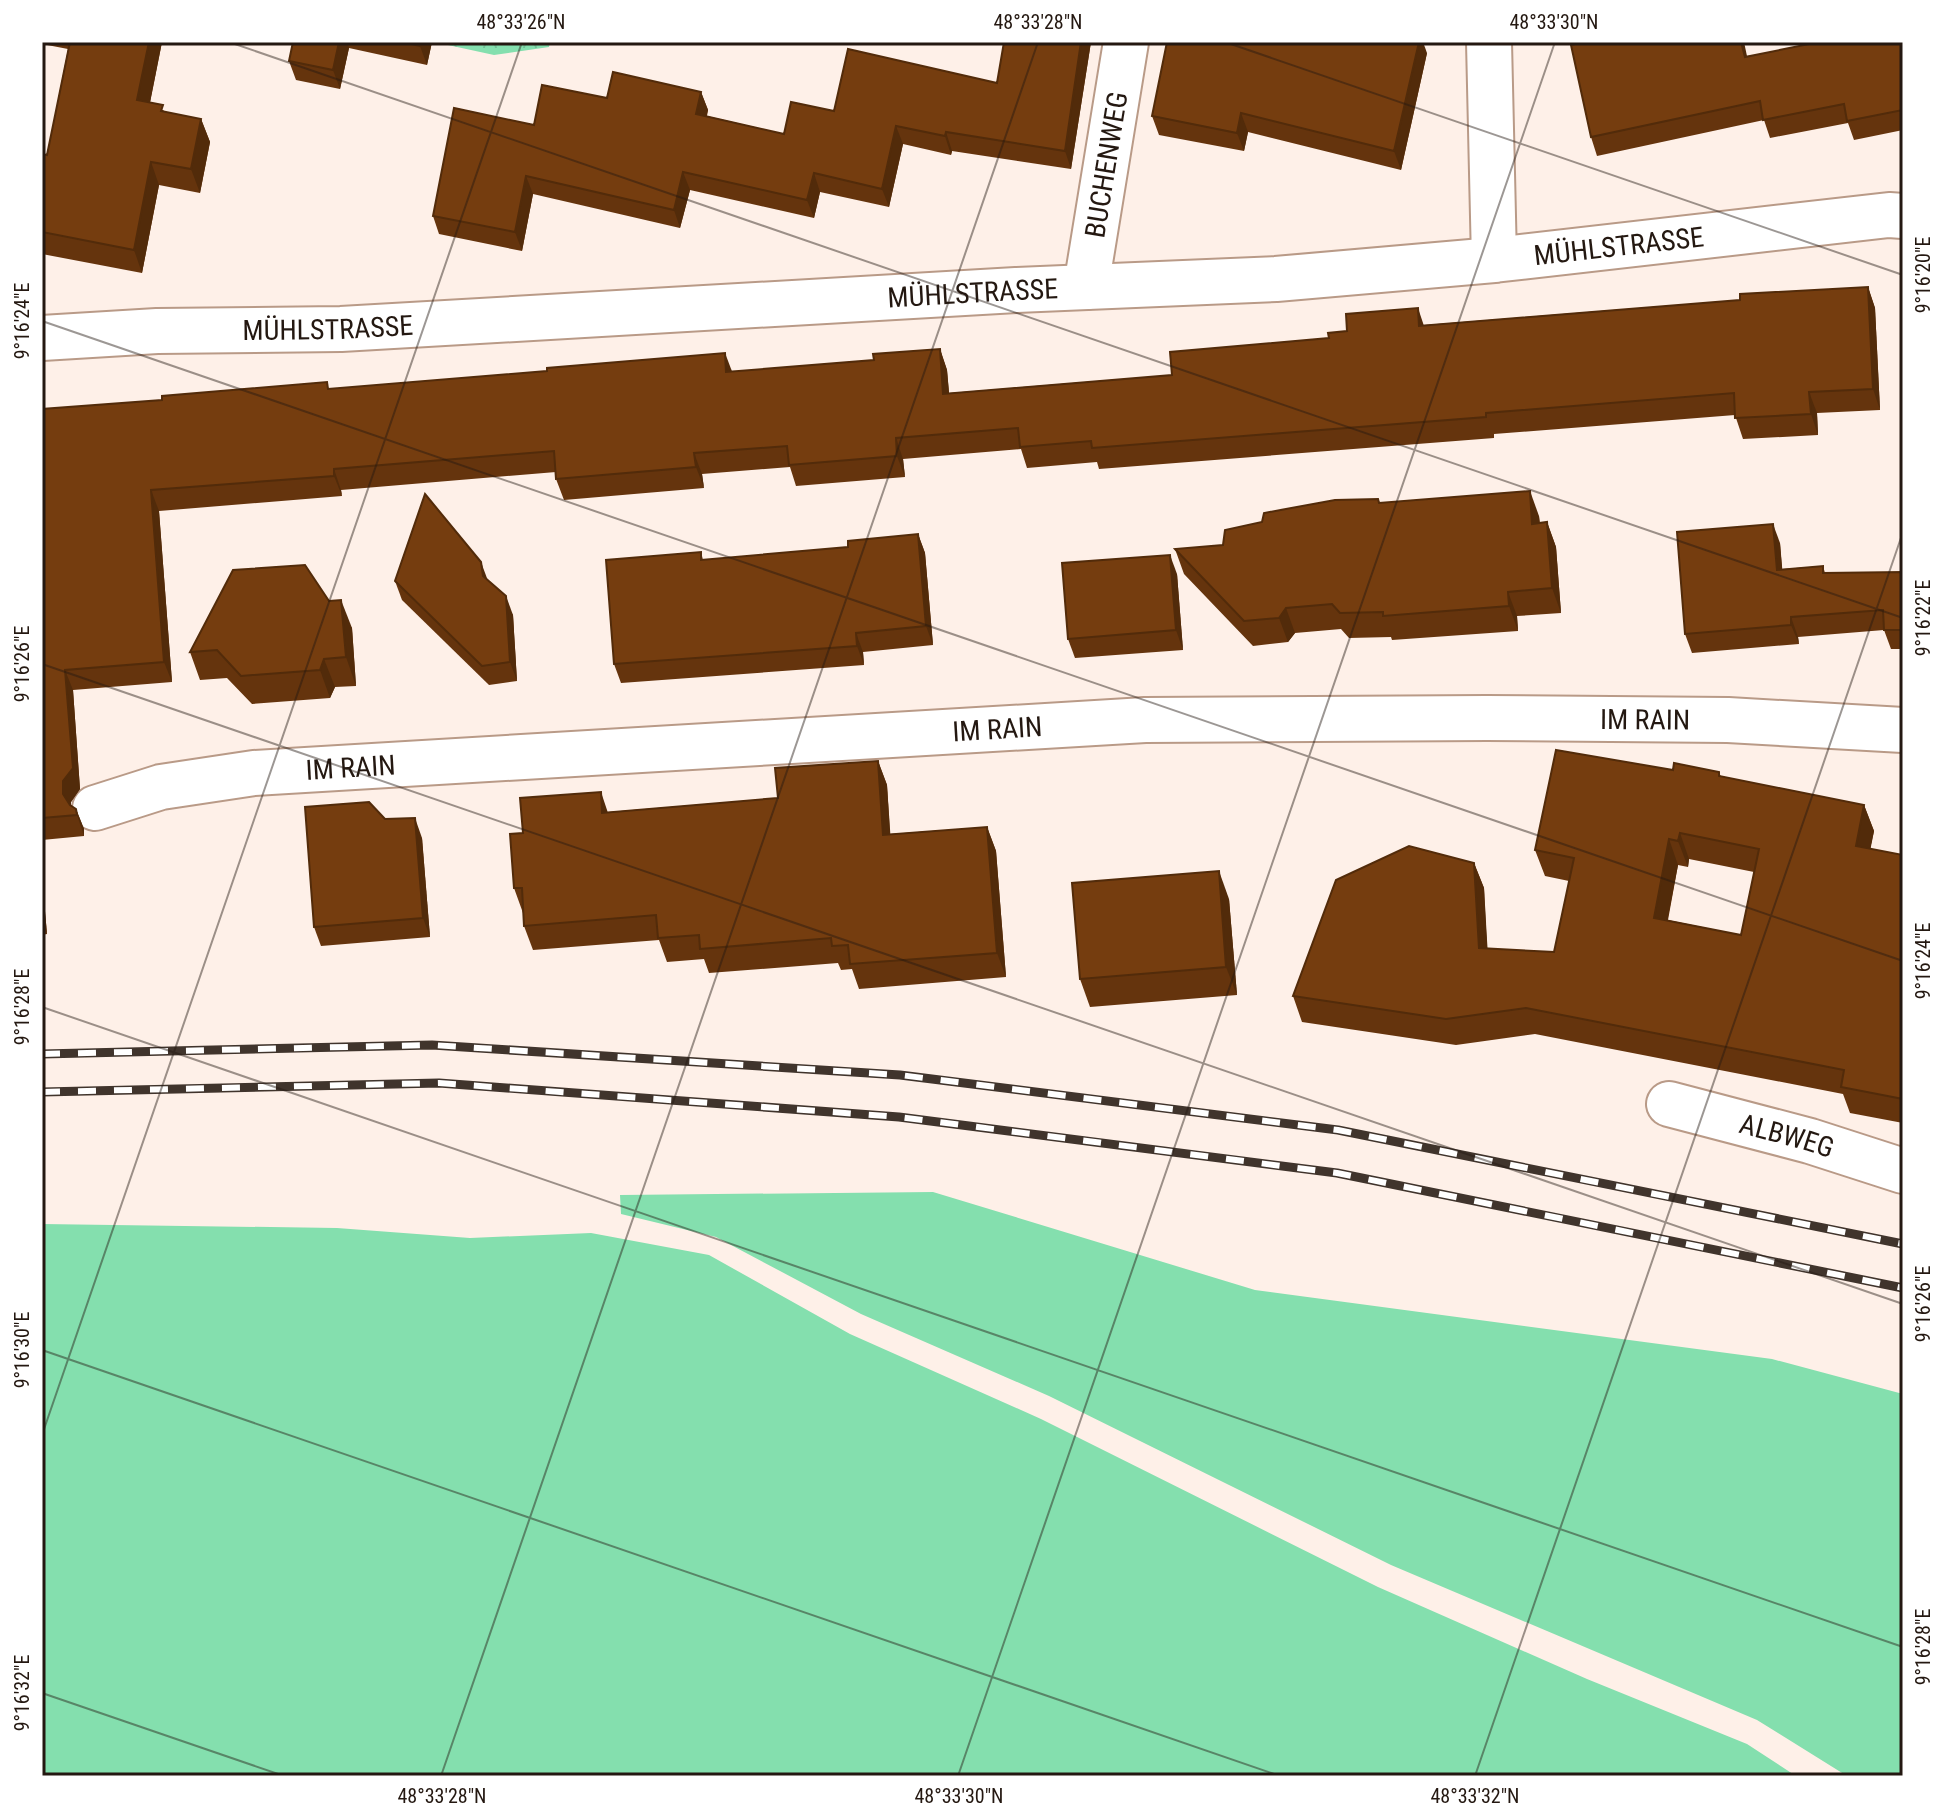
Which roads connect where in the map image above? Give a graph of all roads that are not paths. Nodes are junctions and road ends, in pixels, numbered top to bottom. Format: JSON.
{"nodes":[{"id":1,"x":1126,"y":42,"type":"edge"},
{"id":2,"x":1489,"y":42,"type":"edge"},
{"id":3,"x":1903,"y":216,"type":"edge"},
{"id":4,"x":1494,"y":260,"type":"junction"},
{"id":5,"x":1086,"y":287,"type":"junction"},
{"id":6,"x":42,"y":338,"type":"edge"},
{"id":7,"x":1903,"y":730,"type":"edge"},
{"id":8,"x":95,"y":808,"type":"dead end"},
{"id":9,"x":1669,"y":1104,"type":"dead end"},
{"id":10,"x":1903,"y":1171,"type":"edge"}],
"edges":[{"from":1,"to":5,"type":"street","name":"BUCHENWEG"},
{"from":2,"to":4,"type":"street"},
{"from":3,"to":4,"type":"street","name":"MÜHLSTRASSE"},
{"from":4,"to":5,"type":"street","name":"MÜHLSTRASSE"},
{"from":5,"to":6,"type":"street","name":"MÜHLSTRASSE"},
{"from":7,"to":8,"type":"street","name":"IM RAIN"},
{"from":9,"to":10,"type":"street","name":"ALBWEG"}]}
